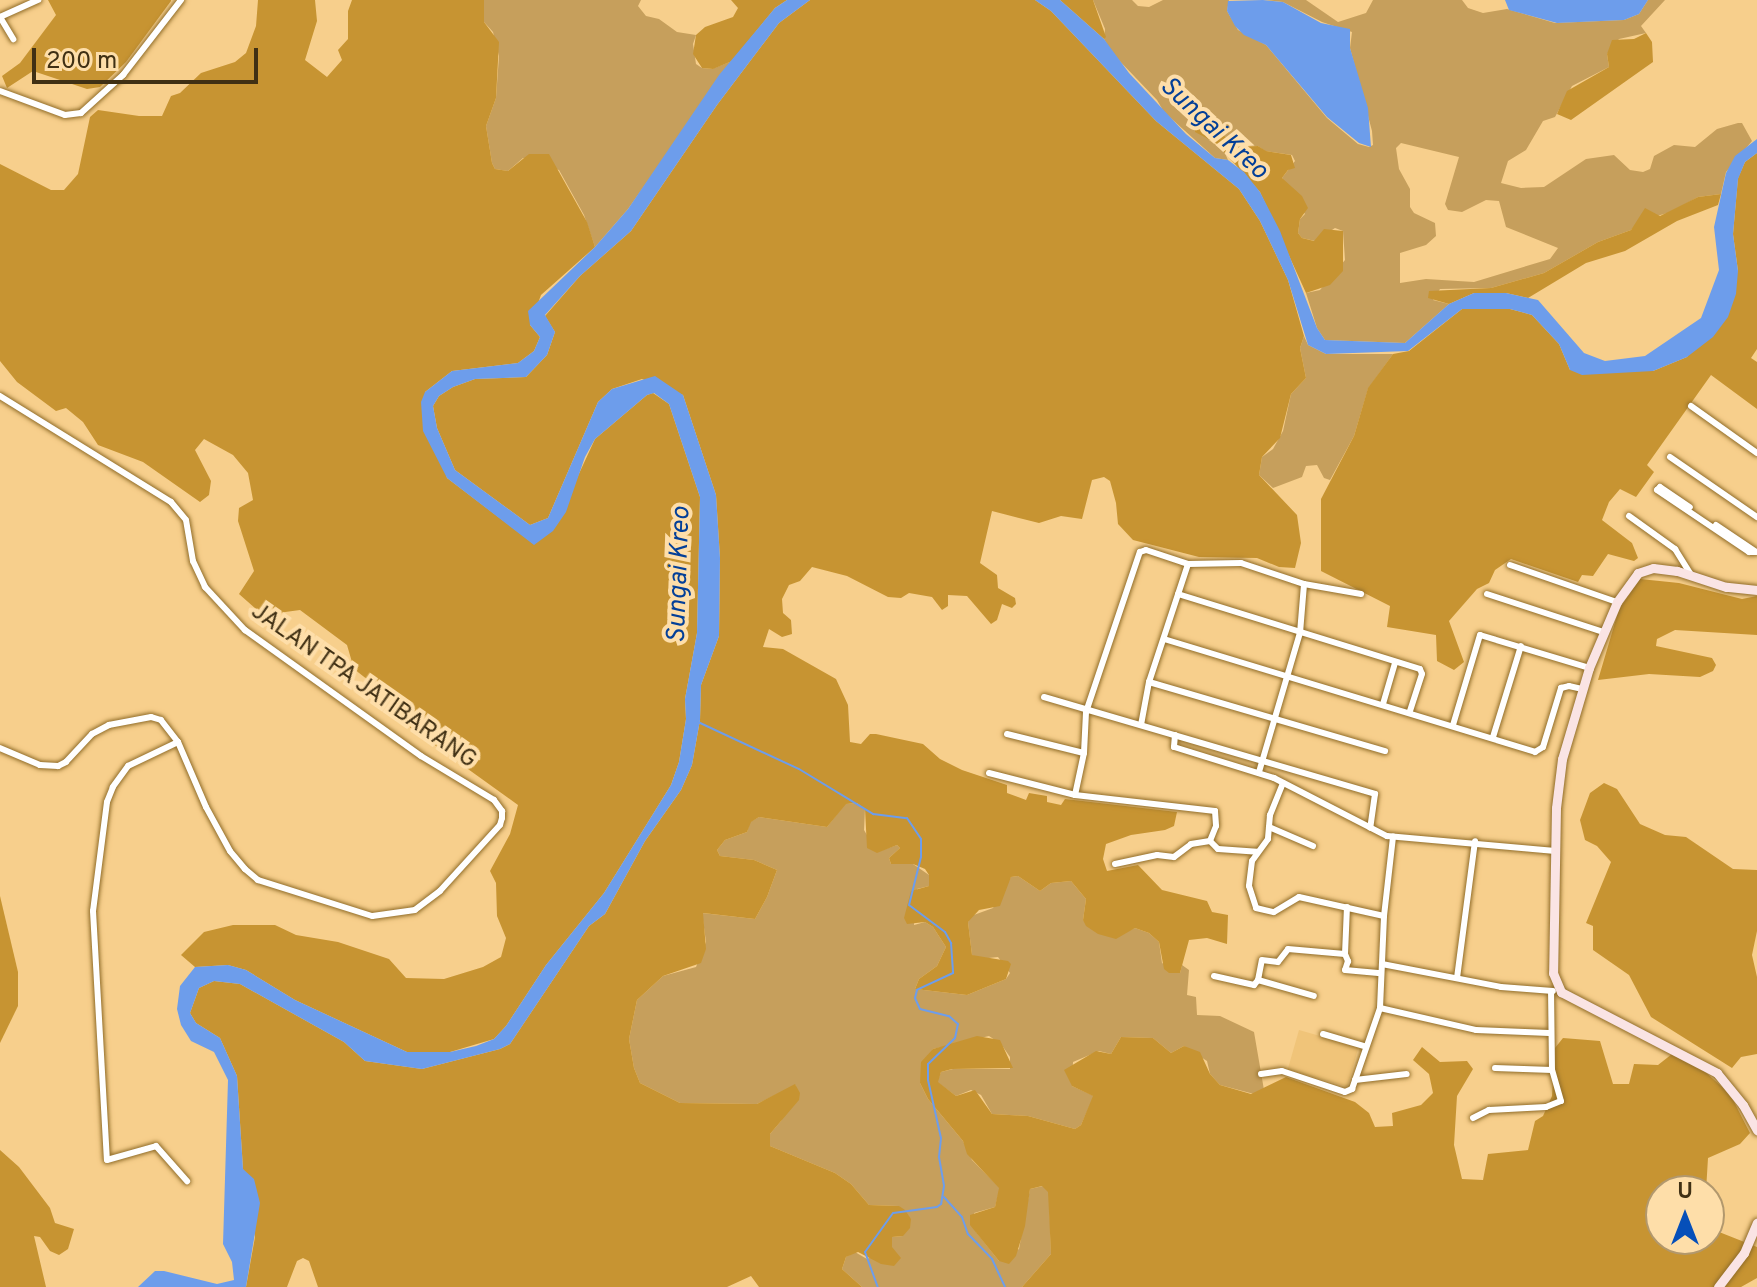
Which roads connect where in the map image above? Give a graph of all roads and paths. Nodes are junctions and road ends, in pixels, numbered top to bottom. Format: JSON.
{"nodes":[{"id":1,"x":38,"y":0,"type":"edge"},
{"id":2,"x":181,"y":0,"type":"edge"},
{"id":3,"x":0,"y":17,"type":"edge"},
{"id":4,"x":13,"y":39,"type":"dead end"},
{"id":5,"x":0,"y":91,"type":"edge"},
{"id":6,"x":0,"y":396,"type":"edge"},
{"id":7,"x":1691,"y":406,"type":"dead end"},
{"id":8,"x":1757,"y":453,"type":"edge"},
{"id":9,"x":1670,"y":457,"type":"dead end"},
{"id":10,"x":1629,"y":516,"type":"dead end"},
{"id":11,"x":1757,"y":517,"type":"edge"},
{"id":12,"x":1757,"y":552,"type":"edge"},
{"id":13,"x":1188,"y":564,"type":"junction"},
{"id":14,"x":1510,"y":565,"type":"dead end"},
{"id":15,"x":1691,"y":575,"type":"junction"},
{"id":16,"x":1304,"y":584,"type":"junction"},
{"id":17,"x":1757,"y":590,"type":"edge"},
{"id":18,"x":1178,"y":594,"type":"junction"},
{"id":19,"x":1361,"y":594,"type":"dead end"},
{"id":20,"x":1487,"y":594,"type":"dead end"},
{"id":21,"x":1617,"y":602,"type":"junction"},
{"id":22,"x":1603,"y":632,"type":"junction"},
{"id":23,"x":1300,"y":633,"type":"junction"},
{"id":24,"x":1164,"y":639,"type":"junction"},
{"id":25,"x":1521,"y":646,"type":"junction"},
{"id":26,"x":1395,"y":663,"type":"junction"},
{"id":27,"x":1589,"y":668,"type":"junction"},
{"id":28,"x":1289,"y":676,"type":"junction"},
{"id":29,"x":1149,"y":682,"type":"junction"},
{"id":30,"x":1582,"y":689,"type":"junction"},
{"id":31,"x":1044,"y":697,"type":"dead end"},
{"id":32,"x":1383,"y":704,"type":"junction"},
{"id":33,"x":1086,"y":712,"type":"junction"},
{"id":34,"x":1410,"y":712,"type":"junction"},
{"id":35,"x":1278,"y":717,"type":"junction"},
{"id":36,"x":1141,"y":725,"type":"junction"},
{"id":37,"x":1453,"y":725,"type":"junction"},
{"id":38,"x":1007,"y":734,"type":"dead end"},
{"id":39,"x":1175,"y":735,"type":"junction"},
{"id":40,"x":1493,"y":737,"type":"junction"},
{"id":41,"x":178,"y":742,"type":"junction"},
{"id":42,"x":0,"y":748,"type":"edge"},
{"id":43,"x":1385,"y":751,"type":"dead end"},
{"id":44,"x":1084,"y":753,"type":"junction"},
{"id":45,"x":1263,"y":761,"type":"junction"},
{"id":46,"x":1259,"y":772,"type":"junction"},
{"id":47,"x":989,"y":773,"type":"dead end"},
{"id":48,"x":1283,"y":783,"type":"junction"},
{"id":49,"x":1075,"y":795,"type":"junction"},
{"id":50,"x":1269,"y":827,"type":"junction"},
{"id":51,"x":1370,"y":828,"type":"junction"},
{"id":52,"x":1393,"y":837,"type":"junction"},
{"id":53,"x":1210,"y":841,"type":"junction"},
{"id":54,"x":1475,"y":841,"type":"junction"},
{"id":55,"x":1313,"y":846,"type":"dead end"},
{"id":56,"x":1555,"y":851,"type":"junction"},
{"id":57,"x":1257,"y":852,"type":"junction"},
{"id":58,"x":1115,"y":864,"type":"dead end"},
{"id":59,"x":1347,"y":907,"type":"junction"},
{"id":60,"x":1384,"y":916,"type":"junction"},
{"id":61,"x":1345,"y":954,"type":"junction"},
{"id":62,"x":1382,"y":964,"type":"junction"},
{"id":63,"x":1381,"y":973,"type":"junction"},
{"id":64,"x":1214,"y":976,"type":"dead end"},
{"id":65,"x":1457,"y":978,"type":"junction"},
{"id":66,"x":1258,"y":980,"type":"junction"},
{"id":67,"x":1556,"y":991,"type":"junction"},
{"id":68,"x":1314,"y":996,"type":"dead end"},
{"id":69,"x":1380,"y":1008,"type":"junction"},
{"id":70,"x":1549,"y":1033,"type":"junction"},
{"id":71,"x":1323,"y":1034,"type":"dead end"},
{"id":72,"x":1364,"y":1046,"type":"junction"},
{"id":73,"x":1495,"y":1068,"type":"dead end"},
{"id":74,"x":1552,"y":1070,"type":"junction"},
{"id":75,"x":1261,"y":1074,"type":"dead end"},
{"id":76,"x":1407,"y":1074,"type":"dead end"},
{"id":77,"x":1355,"y":1080,"type":"junction"},
{"id":78,"x":1473,"y":1118,"type":"dead end"},
{"id":79,"x":1756,"y":1125,"type":"edge"},
{"id":80,"x":187,"y":1181,"type":"dead end"},
{"id":81,"x":1757,"y":1223,"type":"edge"},
{"id":82,"x":1718,"y":1287,"type":"edge"}],
"edges":[{"from":1,"to":3,"type":"street"},
{"from":2,"to":5,"type":"street"},
{"from":3,"to":4,"type":"street"},
{"from":6,"to":41,"type":"street","name":"JALAN TPA JATIBARANG"},
{"from":7,"to":8,"type":"street"},
{"from":9,"to":11,"type":"street"},
{"from":10,"to":15,"type":"street"},
{"from":12,"to":12,"type":"street"},
{"from":13,"to":16,"type":"street"},
{"from":13,"to":18,"type":"street"},
{"from":13,"to":33,"type":"street"},
{"from":14,"to":21,"type":"street"},
{"from":15,"to":17,"type":"main road"},
{"from":15,"to":21,"type":"main road"},
{"from":16,"to":19,"type":"street"},
{"from":16,"to":23,"type":"street"},
{"from":18,"to":23,"type":"street"},
{"from":18,"to":24,"type":"street"},
{"from":20,"to":22,"type":"street"},
{"from":21,"to":22,"type":"main road"},
{"from":22,"to":27,"type":"main road"},
{"from":23,"to":26,"type":"street"},
{"from":23,"to":28,"type":"street"},
{"from":24,"to":28,"type":"street"},
{"from":24,"to":29,"type":"street"},
{"from":25,"to":27,"type":"street"},
{"from":25,"to":37,"type":"street"},
{"from":25,"to":40,"type":"street"},
{"from":26,"to":32,"type":"street"},
{"from":26,"to":34,"type":"street"},
{"from":27,"to":30,"type":"main road"},
{"from":28,"to":32,"type":"street"},
{"from":28,"to":35,"type":"street"},
{"from":29,"to":35,"type":"street"},
{"from":29,"to":36,"type":"street"},
{"from":30,"to":40,"type":"street"},
{"from":30,"to":56,"type":"main road"},
{"from":31,"to":33,"type":"street"},
{"from":32,"to":34,"type":"street"},
{"from":33,"to":36,"type":"street"},
{"from":33,"to":44,"type":"street"},
{"from":34,"to":37,"type":"street"},
{"from":35,"to":43,"type":"street"},
{"from":35,"to":45,"type":"street"},
{"from":36,"to":39,"type":"street"},
{"from":37,"to":40,"type":"street"},
{"from":38,"to":44,"type":"street"},
{"from":39,"to":45,"type":"street"},
{"from":39,"to":46,"type":"street"},
{"from":41,"to":42,"type":"street"},
{"from":41,"to":80,"type":"street"},
{"from":44,"to":49,"type":"street"},
{"from":45,"to":46,"type":"street"},
{"from":45,"to":51,"type":"street"},
{"from":46,"to":48,"type":"street"},
{"from":47,"to":49,"type":"street"},
{"from":48,"to":50,"type":"street"},
{"from":48,"to":51,"type":"street"},
{"from":49,"to":53,"type":"street"},
{"from":50,"to":55,"type":"street"},
{"from":50,"to":57,"type":"street"},
{"from":51,"to":52,"type":"street"},
{"from":52,"to":54,"type":"street"},
{"from":52,"to":60,"type":"street"},
{"from":53,"to":57,"type":"street"},
{"from":53,"to":58,"type":"street"},
{"from":54,"to":56,"type":"street"},
{"from":54,"to":65,"type":"street"},
{"from":56,"to":67,"type":"main road"},
{"from":57,"to":59,"type":"street"},
{"from":59,"to":60,"type":"street"},
{"from":59,"to":61,"type":"street"},
{"from":60,"to":62,"type":"street"},
{"from":61,"to":63,"type":"street"},
{"from":61,"to":66,"type":"street"},
{"from":62,"to":63,"type":"street"},
{"from":62,"to":65,"type":"street"},
{"from":63,"to":69,"type":"street"},
{"from":64,"to":66,"type":"street"},
{"from":65,"to":67,"type":"street"},
{"from":66,"to":68,"type":"street"},
{"from":67,"to":70,"type":"street"},
{"from":67,"to":79,"type":"main road"},
{"from":69,"to":70,"type":"street"},
{"from":69,"to":72,"type":"street"},
{"from":70,"to":74,"type":"street"},
{"from":71,"to":72,"type":"street"},
{"from":72,"to":77,"type":"street"},
{"from":73,"to":74,"type":"street"},
{"from":74,"to":78,"type":"street"},
{"from":75,"to":77,"type":"street"},
{"from":76,"to":77,"type":"street"},
{"from":81,"to":82,"type":"main road"}]}
